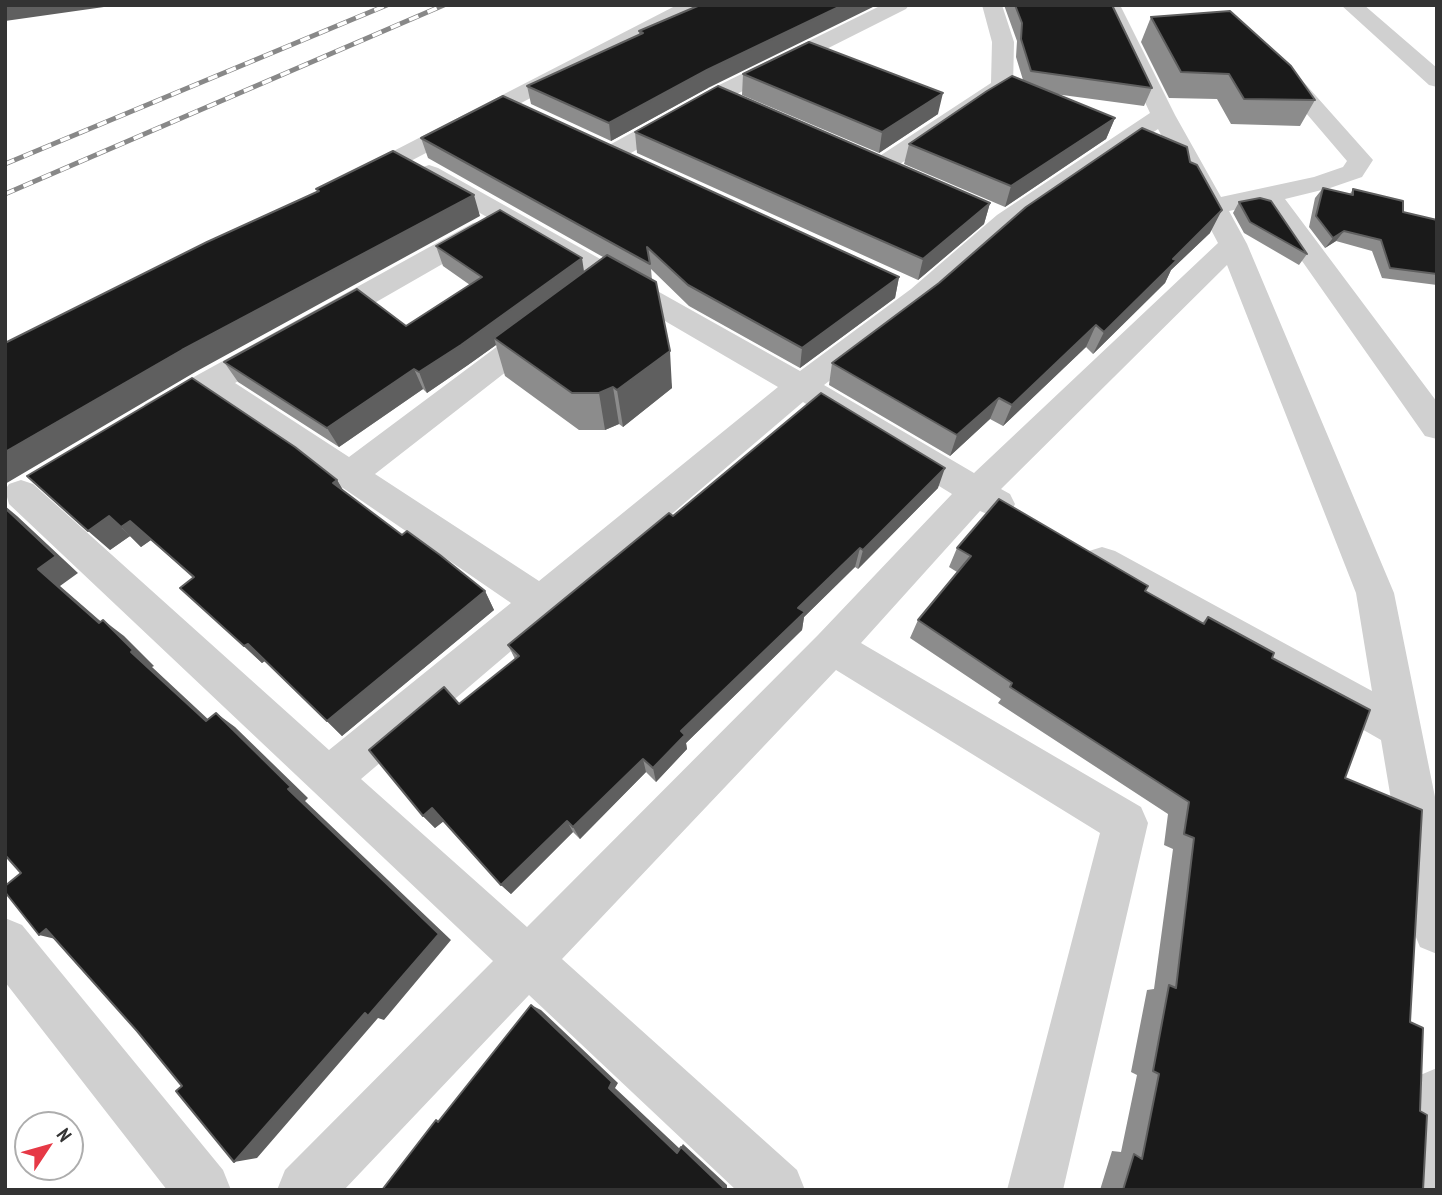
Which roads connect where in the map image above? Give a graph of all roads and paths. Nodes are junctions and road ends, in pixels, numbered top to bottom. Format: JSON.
{"nodes":[{"id":1,"x":693,"y":5,"type":"edge"},
{"id":2,"x":899,"y":5,"type":"edge"},
{"id":3,"x":992,"y":5,"type":"edge"},
{"id":4,"x":1110,"y":5,"type":"edge"},
{"id":5,"x":1351,"y":5,"type":"edge"},
{"id":6,"x":1263,"y":50,"type":"edge"},
{"id":7,"x":806,"y":51,"type":"junction"},
{"id":8,"x":832,"y":61,"type":"edge"},
{"id":9,"x":1437,"y":80,"type":"edge"},
{"id":10,"x":717,"y":96,"type":"junction"},
{"id":11,"x":936,"y":102,"type":"edge"},
{"id":12,"x":505,"y":104,"type":"junction"},
{"id":13,"x":742,"y":106,"type":"edge"},
{"id":14,"x":962,"y":112,"type":"junction"},
{"id":15,"x":529,"y":115,"type":"edge"},
{"id":16,"x":1163,"y":115,"type":"junction"},
{"id":17,"x":856,"y":155,"type":"edge"},
{"id":18,"x":403,"y":158,"type":"junction"},
{"id":19,"x":637,"y":164,"type":"edge"},
{"id":20,"x":881,"y":166,"type":"junction"},
{"id":21,"x":906,"y":177,"type":"edge"},
{"id":22,"x":329,"y":194,"type":"edge"},
{"id":23,"x":1269,"y":195,"type":"junction"},
{"id":24,"x":1213,"y":207,"type":"junction"},
{"id":25,"x":504,"y":217,"type":"junction"},
{"id":26,"x":1233,"y":244,"type":"junction"},
{"id":27,"x":588,"y":294,"type":"junction"},
{"id":28,"x":209,"y":381,"type":"junction"},
{"id":29,"x":802,"y":386,"type":"junction"},
{"id":30,"x":138,"y":424,"type":"edge"},
{"id":31,"x":1437,"y":427,"type":"edge"},
{"id":32,"x":348,"y":476,"type":"junction"},
{"id":33,"x":976,"y":492,"type":"junction"},
{"id":34,"x":23,"y":493,"type":"edge"},
{"id":35,"x":1024,"y":519,"type":"edge"},
{"id":36,"x":1073,"y":546,"type":"edge"},
{"id":37,"x":540,"y":602,"type":"junction"},
{"id":38,"x":832,"y":647,"type":"junction"},
{"id":39,"x":1400,"y":728,"type":"junction"},
{"id":40,"x":329,"y":778,"type":"junction"},
{"id":41,"x":1437,"y":930,"type":"edge"},
{"id":42,"x":5,"y":942,"type":"edge"},
{"id":43,"x":528,"y":961,"type":"junction"},
{"id":44,"x":1437,"y":1095,"type":"edge"},
{"id":45,"x":1437,"y":1175,"type":"edge"},
{"id":46,"x":203,"y":1190,"type":"edge"},
{"id":47,"x":305,"y":1190,"type":"edge"},
{"id":48,"x":777,"y":1190,"type":"edge"},
{"id":49,"x":1035,"y":1190,"type":"edge"}],
"edges":[{"from":1,"to":12,"type":"street"},
{"from":2,"to":7,"type":"street"},
{"from":3,"to":14,"type":"street"},
{"from":4,"to":16,"type":"street"},
{"from":5,"to":9,"type":"street"},
{"from":6,"to":23,"type":"street"},
{"from":7,"to":8,"type":"street"},
{"from":7,"to":10,"type":"street"},
{"from":10,"to":13,"type":"street"},
{"from":10,"to":19,"type":"street"},
{"from":11,"to":14,"type":"street"},
{"from":12,"to":15,"type":"street"},
{"from":12,"to":18,"type":"street"},
{"from":14,"to":20,"type":"street"},
{"from":16,"to":24,"type":"street"},
{"from":16,"to":29,"type":"street"},
{"from":17,"to":20,"type":"street"},
{"from":18,"to":22,"type":"street"},
{"from":18,"to":25,"type":"street"},
{"from":20,"to":21,"type":"street"},
{"from":23,"to":24,"type":"street"},
{"from":23,"to":31,"type":"street"},
{"from":24,"to":26,"type":"street"},
{"from":25,"to":27,"type":"street"},
{"from":25,"to":28,"type":"street"},
{"from":26,"to":33,"type":"street"},
{"from":26,"to":39,"type":"street"},
{"from":27,"to":29,"type":"street"},
{"from":27,"to":32,"type":"street"},
{"from":28,"to":30,"type":"street"},
{"from":28,"to":32,"type":"street"},
{"from":29,"to":33,"type":"street"},
{"from":29,"to":37,"type":"street"},
{"from":32,"to":37,"type":"street"},
{"from":33,"to":35,"type":"street"},
{"from":33,"to":38,"type":"street"},
{"from":34,"to":40,"type":"street"},
{"from":36,"to":39,"type":"street"},
{"from":37,"to":40,"type":"street"},
{"from":38,"to":43,"type":"street"},
{"from":38,"to":49,"type":"street"},
{"from":39,"to":41,"type":"street"},
{"from":40,"to":43,"type":"street"},
{"from":42,"to":46,"type":"street"},
{"from":43,"to":47,"type":"street"},
{"from":43,"to":48,"type":"street"},
{"from":44,"to":45,"type":"street"}]}
